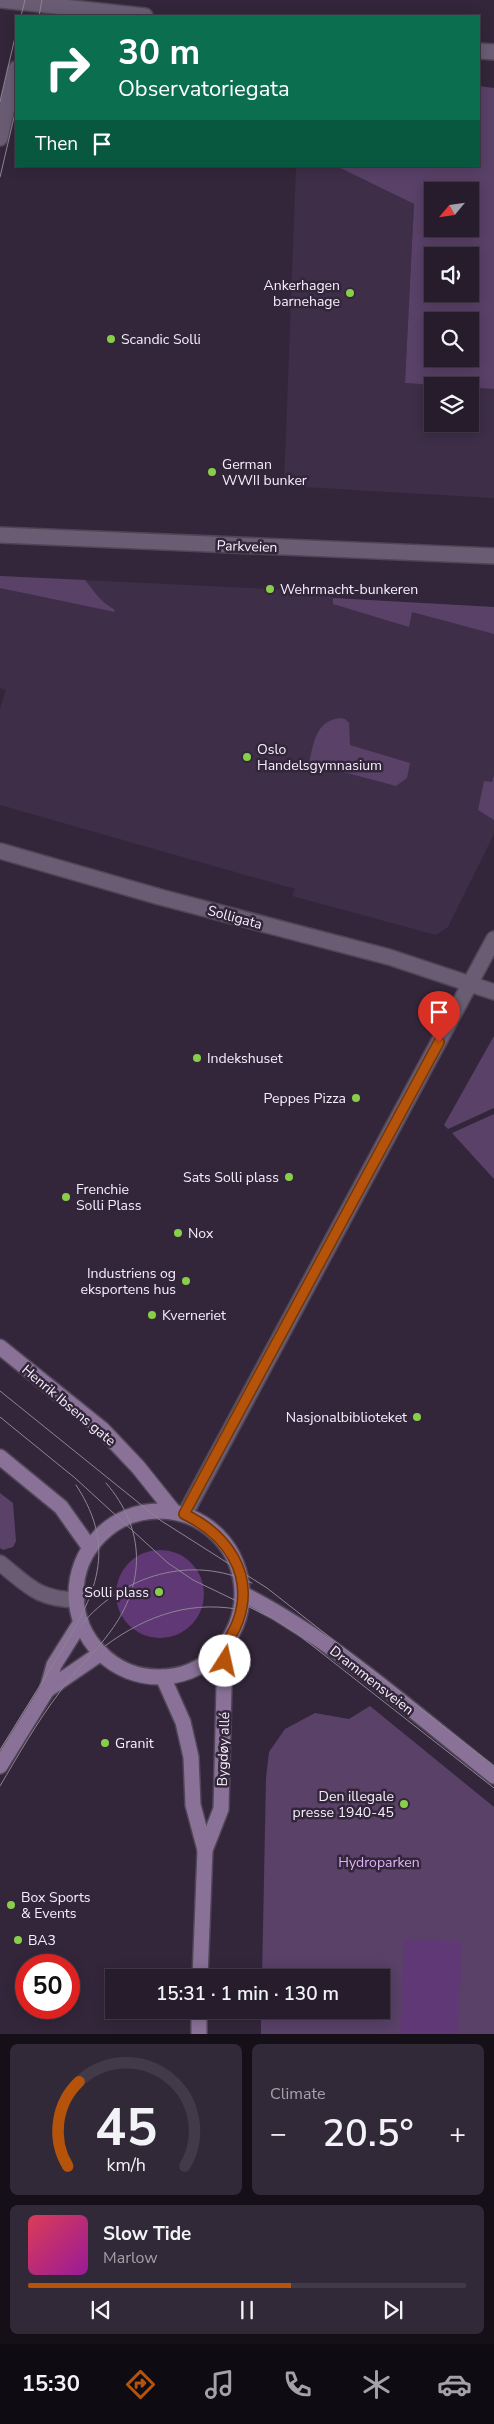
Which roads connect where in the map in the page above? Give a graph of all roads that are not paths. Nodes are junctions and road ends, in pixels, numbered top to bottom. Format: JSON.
{"nodes":[{"id":1,"x":0,"y":0,"type":"edge"},
{"id":2,"x":31,"y":7,"type":"edge"},
{"id":3,"x":132,"y":15,"type":"edge"},
{"id":4,"x":480,"y":51,"type":"edge"},
{"id":5,"x":494,"y":52,"type":"edge"},
{"id":6,"x":15,"y":73,"type":"edge"},
{"id":7,"x":0,"y":138,"type":"edge"},
{"id":8,"x":0,"y":535,"type":"edge"},
{"id":9,"x":494,"y":556,"type":"edge"},
{"id":10,"x":0,"y":851,"type":"edge"},
{"id":11,"x":494,"y":939,"type":"edge"},
{"id":12,"x":470,"y":983,"type":"junction"},
{"id":13,"x":494,"y":992,"type":"edge"},
{"id":14,"x":0,"y":1347,"type":"edge"},
{"id":15,"x":0,"y":1457,"type":"edge"},
{"id":16,"x":179,"y":1513,"type":"junction"},
{"id":17,"x":90,"y":1548,"type":"junction"},
{"id":18,"x":0,"y":1563,"type":"edge"},
{"id":19,"x":243,"y":1594,"type":"junction"},
{"id":20,"x":77,"y":1600,"type":"junction"},
{"id":21,"x":81,"y":1622,"type":"junction"},
{"id":22,"x":225,"y":1645,"type":"junction"},
{"id":23,"x":101,"y":1652,"type":"junction"},
{"id":24,"x":163,"y":1677,"type":"junction"},
{"id":25,"x":47,"y":1690,"type":"junction"},
{"id":26,"x":0,"y":1766,"type":"edge"},
{"id":27,"x":494,"y":1776,"type":"edge"},
{"id":28,"x":205,"y":1850,"type":"junction"},
{"id":29,"x":200,"y":1969,"type":"edge"},
{"id":30,"x":199,"y":2019,"type":"edge"},
{"id":31,"x":199,"y":2034,"type":"edge"}],
"edges":[{"from":1,"to":2,"type":"street"},
{"from":2,"to":3,"type":"street"},
{"from":4,"to":5,"type":"street"},
{"from":6,"to":7,"type":"street"},
{"from":8,"to":9,"type":"street","name":"Parkveien"},
{"from":10,"to":12,"type":"street","name":"Solligata"},
{"from":11,"to":12,"type":"street"},
{"from":12,"to":13,"type":"street","name":"Solligata"},
{"from":12,"to":16,"type":"street"},
{"from":14,"to":16,"type":"main road","name":"Henrik Ibsens gate"},
{"from":15,"to":17,"type":"main road"},
{"from":16,"to":17,"type":"main road"},
{"from":16,"to":19,"type":"main road"},
{"from":17,"to":20,"type":"main road"},
{"from":18,"to":20,"type":"street"},
{"from":19,"to":22,"type":"main road"},
{"from":19,"to":27,"type":"main road","name":"Drammensveien"},
{"from":20,"to":21,"type":"main road"},
{"from":21,"to":23,"type":"main road"},
{"from":21,"to":25,"type":"main road"},
{"from":22,"to":24,"type":"main road"},
{"from":22,"to":28,"type":"main road","name":"Bygdøy allé"},
{"from":23,"to":24,"type":"main road"},
{"from":23,"to":25,"type":"main road"},
{"from":24,"to":28,"type":"main road","name":"Bygdøy allé"},
{"from":25,"to":26,"type":"main road"},
{"from":28,"to":29,"type":"main road","name":"Bygdøy allé"},
{"from":30,"to":31,"type":"main road"}]}
